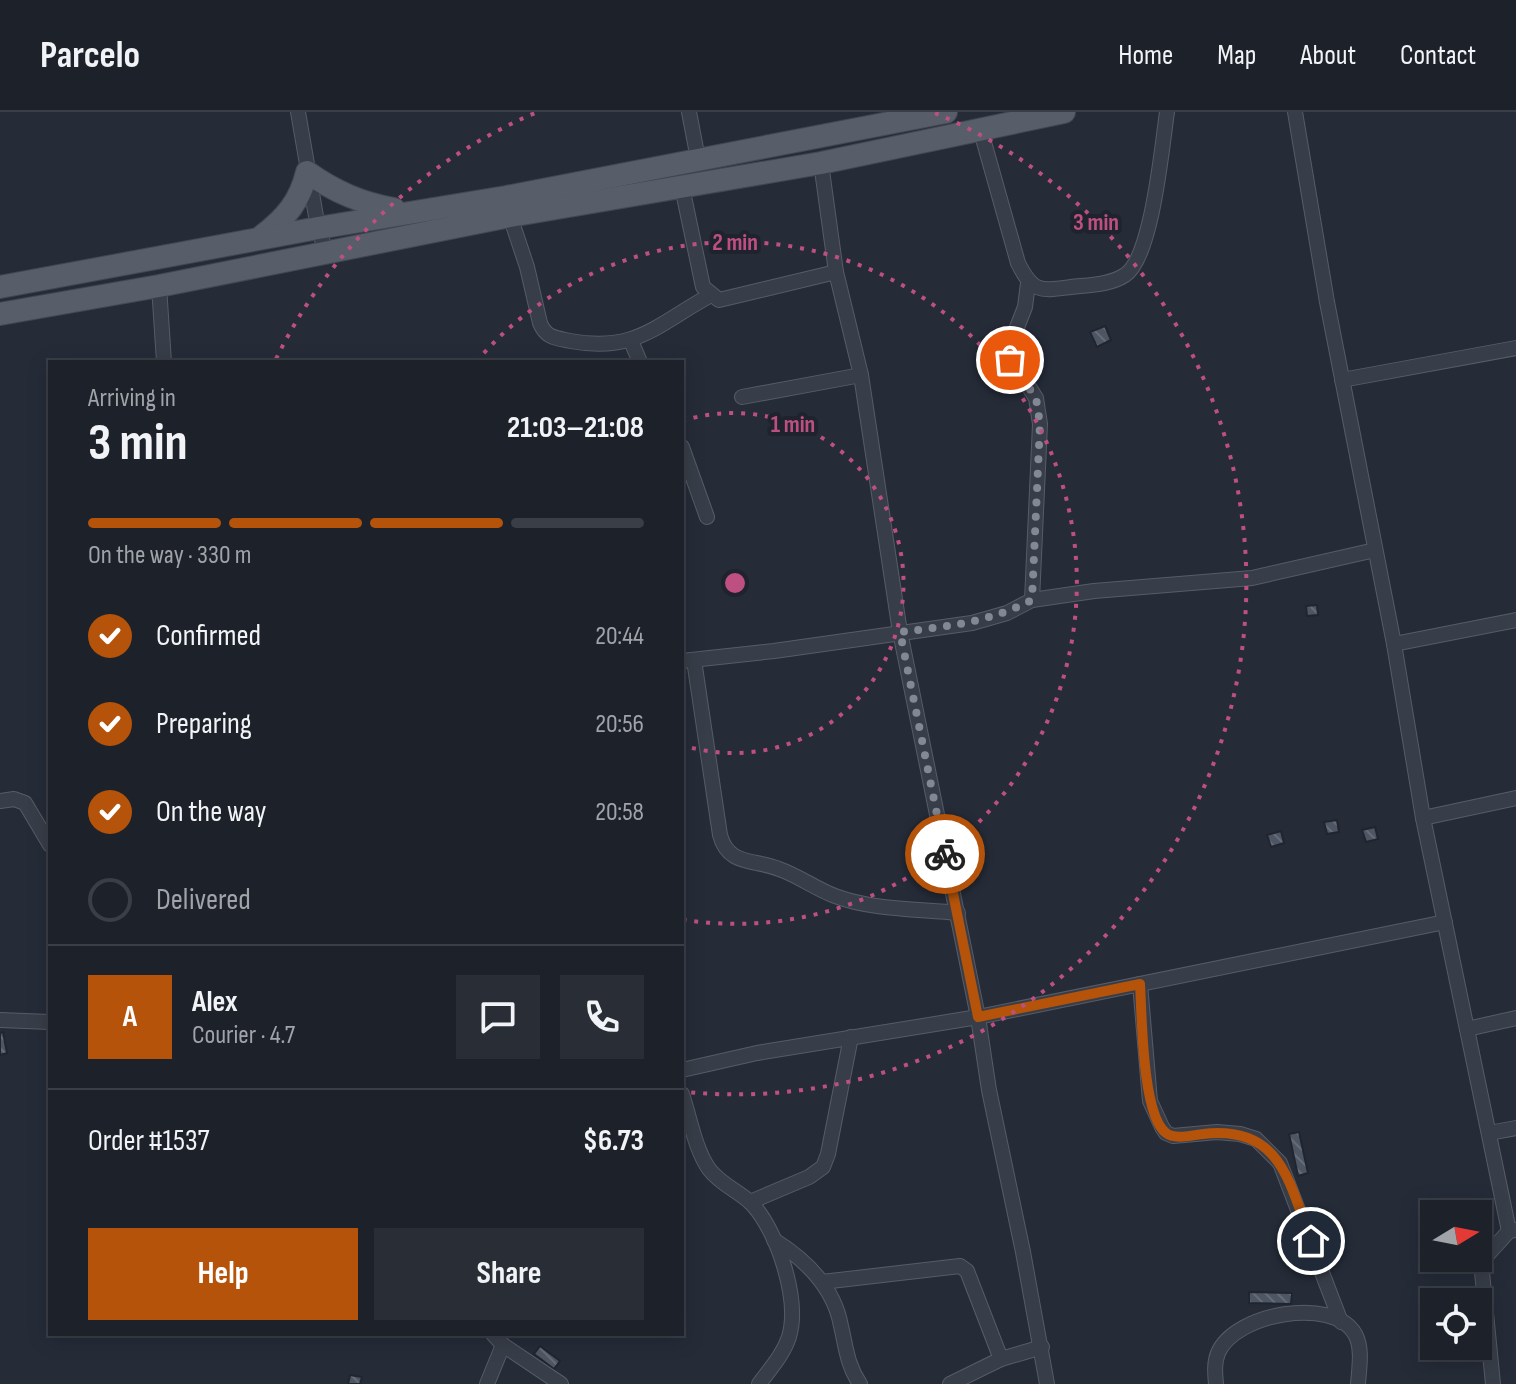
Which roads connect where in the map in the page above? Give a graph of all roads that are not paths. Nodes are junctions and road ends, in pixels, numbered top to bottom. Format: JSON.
{"nodes":[{"id":1,"x":298,"y":112,"type":"edge"},
{"id":2,"x":689,"y":112,"type":"edge"},
{"id":3,"x":946,"y":112,"type":"edge"},
{"id":4,"x":1064,"y":112,"type":"edge"},
{"id":5,"x":1167,"y":112,"type":"edge"},
{"id":6,"x":1295,"y":112,"type":"edge"},
{"id":7,"x":1041,"y":114,"type":"edge"},
{"id":8,"x":980,"y":128,"type":"junction"},
{"id":9,"x":698,"y":159,"type":"junction"},
{"id":10,"x":821,"y":163,"type":"junction"},
{"id":11,"x":307,"y":172,"type":"junction"},
{"id":12,"x":682,"y":187,"type":"junction"},
{"id":13,"x":411,"y":213,"type":"junction"},
{"id":14,"x":510,"y":216,"type":"junction"},
{"id":15,"x":318,"y":228,"type":"junction"},
{"id":16,"x":258,"y":239,"type":"junction"},
{"id":17,"x":326,"y":251,"type":"junction"},
{"id":18,"x":836,"y":272,"type":"junction"},
{"id":19,"x":1028,"y":283,"type":"junction"},
{"id":20,"x":159,"y":286,"type":"junction"},
{"id":21,"x":0,"y":287,"type":"edge"},
{"id":22,"x":711,"y":295,"type":"junction"},
{"id":23,"x":0,"y":315,"type":"edge"},
{"id":24,"x":631,"y":341,"type":"junction"},
{"id":25,"x":1516,"y":348,"type":"edge"},
{"id":26,"x":164,"y":360,"type":"edge"},
{"id":27,"x":639,"y":360,"type":"edge"},
{"id":28,"x":861,"y":375,"type":"junction"},
{"id":29,"x":1342,"y":380,"type":"junction"},
{"id":30,"x":742,"y":397,"type":"dead end"},
{"id":31,"x":684,"y":453,"type":"edge"},
{"id":32,"x":707,"y":517,"type":"dead end"},
{"id":33,"x":1375,"y":550,"type":"junction"},
{"id":34,"x":1032,"y":600,"type":"junction"},
{"id":35,"x":1516,"y":620,"type":"edge"},
{"id":36,"x":900,"y":632,"type":"junction"},
{"id":37,"x":1394,"y":644,"type":"junction"},
{"id":38,"x":688,"y":660,"type":"edge"},
{"id":39,"x":1516,"y":798,"type":"edge"},
{"id":40,"x":0,"y":801,"type":"edge"},
{"id":41,"x":1423,"y":818,"type":"junction"},
{"id":42,"x":48,"y":842,"type":"edge"},
{"id":43,"x":958,"y":913,"type":"junction"},
{"id":44,"x":1445,"y":922,"type":"junction"},
{"id":45,"x":1140,"y":984,"type":"junction"},
{"id":46,"x":978,"y":1017,"type":"junction"},
{"id":47,"x":1516,"y":1018,"type":"edge"},
{"id":48,"x":0,"y":1020,"type":"edge"},
{"id":49,"x":48,"y":1022,"type":"edge"},
{"id":50,"x":1467,"y":1029,"type":"junction"},
{"id":51,"x":851,"y":1037,"type":"junction"},
{"id":52,"x":684,"y":1070,"type":"edge"},
{"id":53,"x":684,"y":1100,"type":"edge"},
{"id":54,"x":1516,"y":1128,"type":"edge"},
{"id":55,"x":1489,"y":1133,"type":"junction"},
{"id":56,"x":750,"y":1202,"type":"junction"},
{"id":57,"x":1513,"y":1230,"type":"edge"},
{"id":58,"x":774,"y":1240,"type":"junction"},
{"id":59,"x":822,"y":1282,"type":"junction"},
{"id":60,"x":1341,"y":1322,"type":"junction"},
{"id":61,"x":498,"y":1340,"type":"edge"},
{"id":62,"x":1042,"y":1347,"type":"junction"},
{"id":63,"x":1001,"y":1359,"type":"junction"},
{"id":64,"x":487,"y":1384,"type":"edge"},
{"id":65,"x":561,"y":1384,"type":"edge"},
{"id":66,"x":759,"y":1384,"type":"edge"},
{"id":67,"x":860,"y":1384,"type":"edge"},
{"id":68,"x":950,"y":1384,"type":"edge"},
{"id":69,"x":1047,"y":1384,"type":"edge"},
{"id":70,"x":1216,"y":1384,"type":"edge"},
{"id":71,"x":1358,"y":1384,"type":"edge"},
{"id":72,"x":1493,"y":1384,"type":"edge"}],
"edges":[{"from":1,"to":11,"type":"street"},
{"from":2,"to":9,"type":"street"},
{"from":3,"to":9,"type":"main road"},
{"from":4,"to":7,"type":"main road"},
{"from":5,"to":19,"type":"street"},
{"from":6,"to":29,"type":"street"},
{"from":7,"to":8,"type":"main road"},
{"from":8,"to":10,"type":"main road"},
{"from":8,"to":19,"type":"street"},
{"from":9,"to":13,"type":"main road"},
{"from":10,"to":12,"type":"main road"},
{"from":10,"to":18,"type":"street"},
{"from":11,"to":13,"type":"main road"},
{"from":11,"to":15,"type":"street"},
{"from":11,"to":16,"type":"main road"},
{"from":12,"to":14,"type":"main road"},
{"from":12,"to":22,"type":"street"},
{"from":13,"to":15,"type":"main road"},
{"from":14,"to":17,"type":"main road"},
{"from":14,"to":24,"type":"street"},
{"from":15,"to":16,"type":"main road"},
{"from":15,"to":17,"type":"street"},
{"from":16,"to":21,"type":"main road"},
{"from":17,"to":20,"type":"main road"},
{"from":18,"to":22,"type":"street"},
{"from":18,"to":28,"type":"street"},
{"from":19,"to":34,"type":"street"},
{"from":20,"to":23,"type":"main road"},
{"from":20,"to":26,"type":"street"},
{"from":22,"to":24,"type":"street"},
{"from":24,"to":27,"type":"street"},
{"from":25,"to":29,"type":"street"},
{"from":28,"to":30,"type":"street"},
{"from":28,"to":36,"type":"street"},
{"from":29,"to":33,"type":"street"},
{"from":31,"to":32,"type":"street"},
{"from":33,"to":34,"type":"street"},
{"from":33,"to":37,"type":"street"},
{"from":34,"to":36,"type":"street"},
{"from":35,"to":37,"type":"street"},
{"from":36,"to":38,"type":"street"},
{"from":36,"to":43,"type":"street"},
{"from":37,"to":41,"type":"street"},
{"from":38,"to":43,"type":"street"},
{"from":39,"to":41,"type":"street"},
{"from":40,"to":42,"type":"street"},
{"from":41,"to":44,"type":"street"},
{"from":43,"to":46,"type":"street"},
{"from":44,"to":45,"type":"street"},
{"from":44,"to":50,"type":"street"},
{"from":45,"to":46,"type":"street"},
{"from":45,"to":60,"type":"street"},
{"from":46,"to":51,"type":"street"},
{"from":46,"to":62,"type":"street"},
{"from":47,"to":50,"type":"street"},
{"from":48,"to":49,"type":"street"},
{"from":50,"to":55,"type":"street"},
{"from":51,"to":52,"type":"street"},
{"from":51,"to":56,"type":"street"},
{"from":53,"to":56,"type":"street"},
{"from":54,"to":55,"type":"street"},
{"from":55,"to":57,"type":"street"},
{"from":56,"to":58,"type":"street"},
{"from":57,"to":72,"type":"street"},
{"from":58,"to":59,"type":"street"},
{"from":58,"to":66,"type":"street"},
{"from":59,"to":63,"type":"street"},
{"from":59,"to":67,"type":"street"},
{"from":60,"to":70,"type":"street"},
{"from":60,"to":71,"type":"street"},
{"from":61,"to":64,"type":"street"},
{"from":61,"to":65,"type":"street"},
{"from":62,"to":63,"type":"street"},
{"from":62,"to":69,"type":"street"},
{"from":63,"to":68,"type":"street"}]}
